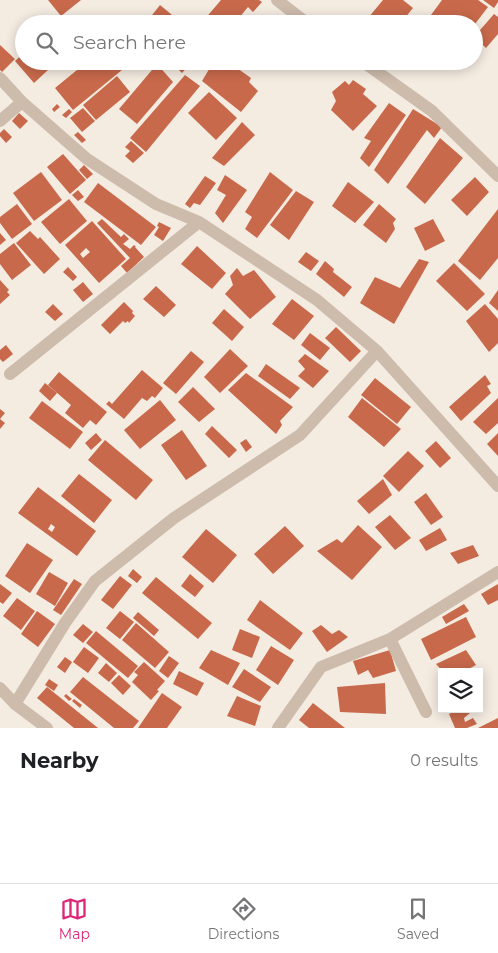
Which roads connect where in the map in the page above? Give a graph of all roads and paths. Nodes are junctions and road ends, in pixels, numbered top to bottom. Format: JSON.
{"nodes":[{"id":1,"x":276,"y":0,"type":"edge"},
{"id":2,"x":296,"y":15,"type":"edge"},
{"id":3,"x":375,"y":70,"type":"edge"},
{"id":4,"x":0,"y":78,"type":"edge"},
{"id":5,"x":22,"y":102,"type":"junction"},
{"id":6,"x":0,"y":121,"type":"edge"},
{"id":7,"x":498,"y":176,"type":"edge"},
{"id":8,"x":199,"y":222,"type":"junction"},
{"id":9,"x":377,"y":351,"type":"junction"},
{"id":10,"x":10,"y":374,"type":"dead end"},
{"id":11,"x":498,"y":486,"type":"edge"},
{"id":12,"x":498,"y":572,"type":"edge"},
{"id":13,"x":390,"y":639,"type":"junction"},
{"id":14,"x":0,"y":688,"type":"edge"},
{"id":15,"x":15,"y":704,"type":"junction"},
{"id":16,"x":426,"y":712,"type":"dead end"},
{"id":17,"x":47,"y":728,"type":"edge"},
{"id":18,"x":278,"y":728,"type":"edge"}],
"edges":[{"from":1,"to":2,"type":"street"},
{"from":3,"to":7,"type":"street"},
{"from":4,"to":5,"type":"street"},
{"from":5,"to":6,"type":"street"},
{"from":5,"to":8,"type":"street"},
{"from":8,"to":9,"type":"street"},
{"from":8,"to":10,"type":"street"},
{"from":9,"to":11,"type":"street"},
{"from":9,"to":15,"type":"street"},
{"from":12,"to":13,"type":"street"},
{"from":13,"to":16,"type":"street"},
{"from":13,"to":18,"type":"street"},
{"from":14,"to":15,"type":"street"},
{"from":15,"to":17,"type":"street"}]}
